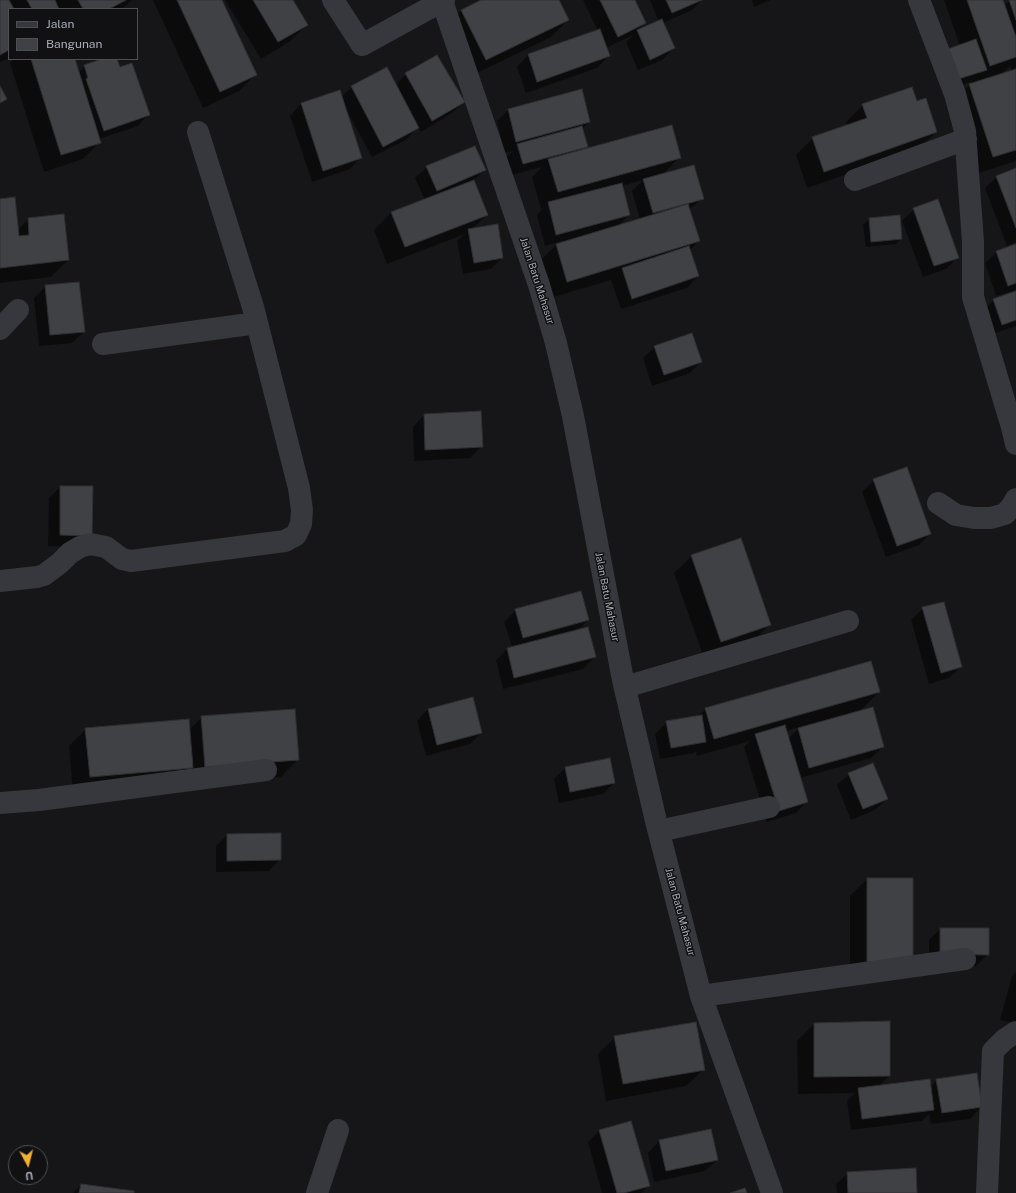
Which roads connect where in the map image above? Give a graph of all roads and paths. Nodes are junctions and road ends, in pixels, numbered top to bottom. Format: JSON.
{"nodes":[{"id":1,"x":334,"y":0,"type":"edge"},
{"id":2,"x":443,"y":0,"type":"edge"},
{"id":3,"x":919,"y":0,"type":"edge"},
{"id":4,"x":198,"y":132,"type":"dead end"},
{"id":5,"x":966,"y":139,"type":"junction"},
{"id":6,"x":855,"y":180,"type":"dead end"},
{"id":7,"x":18,"y":310,"type":"dead end"},
{"id":8,"x":257,"y":323,"type":"junction"},
{"id":9,"x":0,"y":329,"type":"edge"},
{"id":10,"x":103,"y":344,"type":"dead end"},
{"id":11,"x":1016,"y":444,"type":"edge"},
{"id":12,"x":1016,"y":499,"type":"edge"},
{"id":13,"x":938,"y":503,"type":"dead end"},
{"id":14,"x":0,"y":581,"type":"edge"},
{"id":15,"x":848,"y":621,"type":"dead end"},
{"id":16,"x":625,"y":687,"type":"junction"},
{"id":17,"x":266,"y":770,"type":"dead end"},
{"id":18,"x":0,"y":803,"type":"edge"},
{"id":19,"x":769,"y":806,"type":"dead end"},
{"id":20,"x":659,"y":831,"type":"junction"},
{"id":21,"x":965,"y":959,"type":"dead end"},
{"id":22,"x":701,"y":996,"type":"junction"},
{"id":23,"x":1016,"y":1032,"type":"edge"},
{"id":24,"x":338,"y":1130,"type":"dead end"},
{"id":25,"x":317,"y":1193,"type":"edge"},
{"id":26,"x":772,"y":1193,"type":"edge"},
{"id":27,"x":987,"y":1193,"type":"edge"}],
"edges":[{"from":1,"to":2,"type":"street"},
{"from":2,"to":16,"type":"street","name":"Jalan Batu Mahasur"},
{"from":3,"to":5,"type":"street"},
{"from":4,"to":8,"type":"street"},
{"from":5,"to":6,"type":"street"},
{"from":5,"to":11,"type":"street"},
{"from":7,"to":9,"type":"street"},
{"from":8,"to":10,"type":"street"},
{"from":8,"to":14,"type":"street"},
{"from":12,"to":13,"type":"street"},
{"from":15,"to":16,"type":"street"},
{"from":16,"to":20,"type":"street","name":"Jalan Batu Mahasur"},
{"from":17,"to":18,"type":"street"},
{"from":19,"to":20,"type":"street"},
{"from":20,"to":22,"type":"street","name":"Jalan Batu Mahasur"},
{"from":21,"to":22,"type":"street"},
{"from":22,"to":26,"type":"street","name":"Jalan Batu Mahasur"},
{"from":23,"to":27,"type":"street"},
{"from":24,"to":25,"type":"street"}]}
